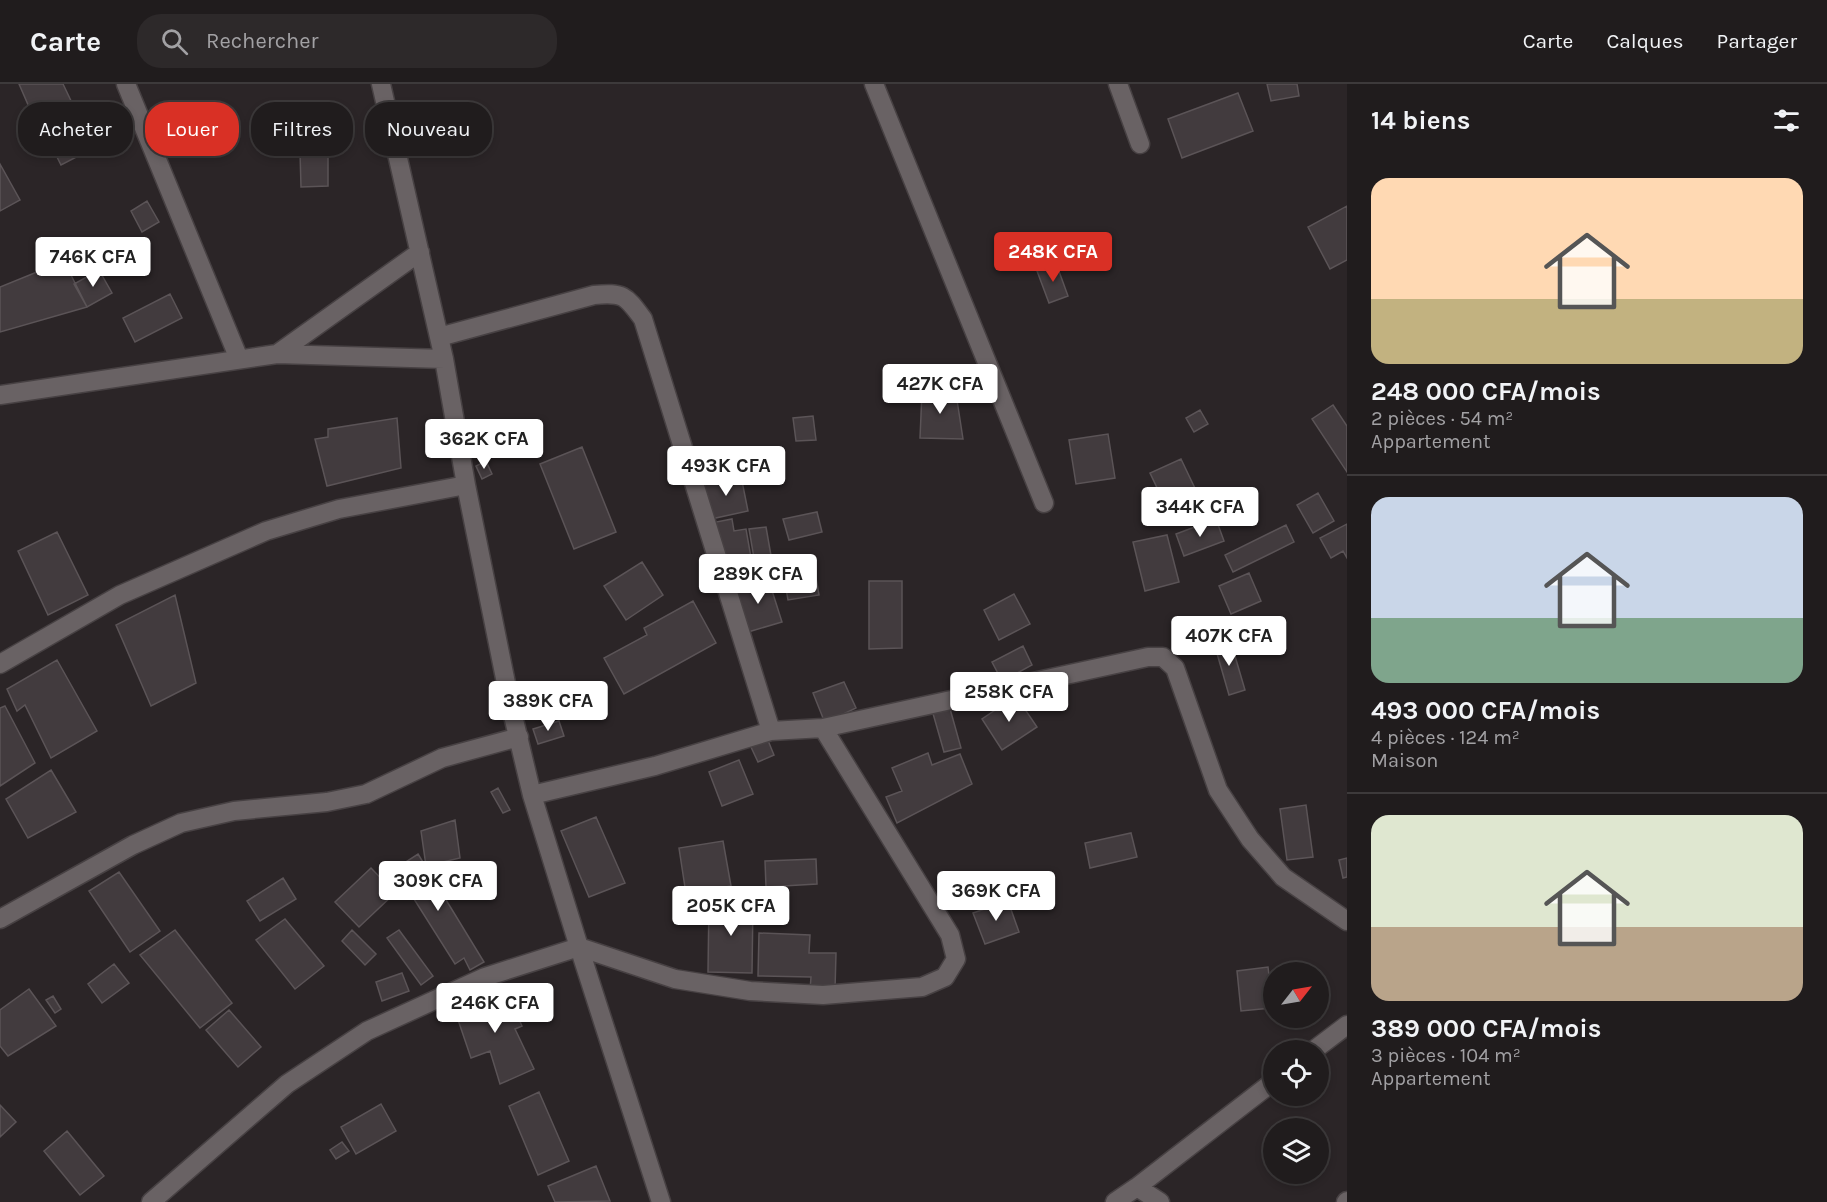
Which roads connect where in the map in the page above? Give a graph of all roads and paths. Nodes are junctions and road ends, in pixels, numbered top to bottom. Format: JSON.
{"nodes":[{"id":1,"x":126,"y":84,"type":"edge"},
{"id":2,"x":381,"y":84,"type":"edge"},
{"id":3,"x":874,"y":84,"type":"edge"},
{"id":4,"x":1118,"y":84,"type":"edge"},
{"id":5,"x":1140,"y":144,"type":"dead end"},
{"id":6,"x":420,"y":252,"type":"junction"},
{"id":7,"x":439,"y":337,"type":"junction"},
{"id":8,"x":278,"y":354,"type":"junction"},
{"id":9,"x":240,"y":359,"type":"junction"},
{"id":10,"x":444,"y":359,"type":"junction"},
{"id":11,"x":0,"y":395,"type":"edge"},
{"id":12,"x":466,"y":485,"type":"junction"},
{"id":13,"x":1044,"y":503,"type":"dead end"},
{"id":14,"x":0,"y":664,"type":"edge"},
{"id":15,"x":823,"y":728,"type":"junction"},
{"id":16,"x":771,"y":731,"type":"junction"},
{"id":17,"x":519,"y":737,"type":"junction"},
{"id":18,"x":532,"y":795,"type":"junction"},
{"id":19,"x":3,"y":913,"type":"edge"},
{"id":20,"x":1347,"y":921,"type":"edge"},
{"id":21,"x":579,"y":947,"type":"junction"},
{"id":22,"x":1347,"y":1025,"type":"edge"},
{"id":23,"x":1327,"y":1040,"type":"edge"},
{"id":24,"x":1263,"y":1090,"type":"edge"},
{"id":25,"x":1137,"y":1187,"type":"junction"},
{"id":26,"x":151,"y":1202,"type":"edge"},
{"id":27,"x":661,"y":1202,"type":"edge"},
{"id":28,"x":1115,"y":1202,"type":"edge"},
{"id":29,"x":1160,"y":1202,"type":"edge"}],
"edges":[{"from":1,"to":9,"type":"street"},
{"from":2,"to":6,"type":"street"},
{"from":3,"to":13,"type":"street"},
{"from":4,"to":5,"type":"street"},
{"from":6,"to":7,"type":"street"},
{"from":6,"to":8,"type":"street"},
{"from":7,"to":10,"type":"street"},
{"from":7,"to":16,"type":"street"},
{"from":8,"to":9,"type":"street"},
{"from":8,"to":10,"type":"street"},
{"from":9,"to":11,"type":"street"},
{"from":10,"to":12,"type":"street"},
{"from":12,"to":14,"type":"street"},
{"from":12,"to":17,"type":"street"},
{"from":15,"to":16,"type":"street"},
{"from":15,"to":20,"type":"street"},
{"from":15,"to":21,"type":"street"},
{"from":16,"to":18,"type":"street"},
{"from":17,"to":18,"type":"street"},
{"from":17,"to":19,"type":"street"},
{"from":18,"to":21,"type":"street"},
{"from":21,"to":26,"type":"street"},
{"from":21,"to":27,"type":"street"},
{"from":22,"to":23,"type":"street"},
{"from":24,"to":25,"type":"street"},
{"from":25,"to":28,"type":"street"},
{"from":25,"to":29,"type":"street"}]}
